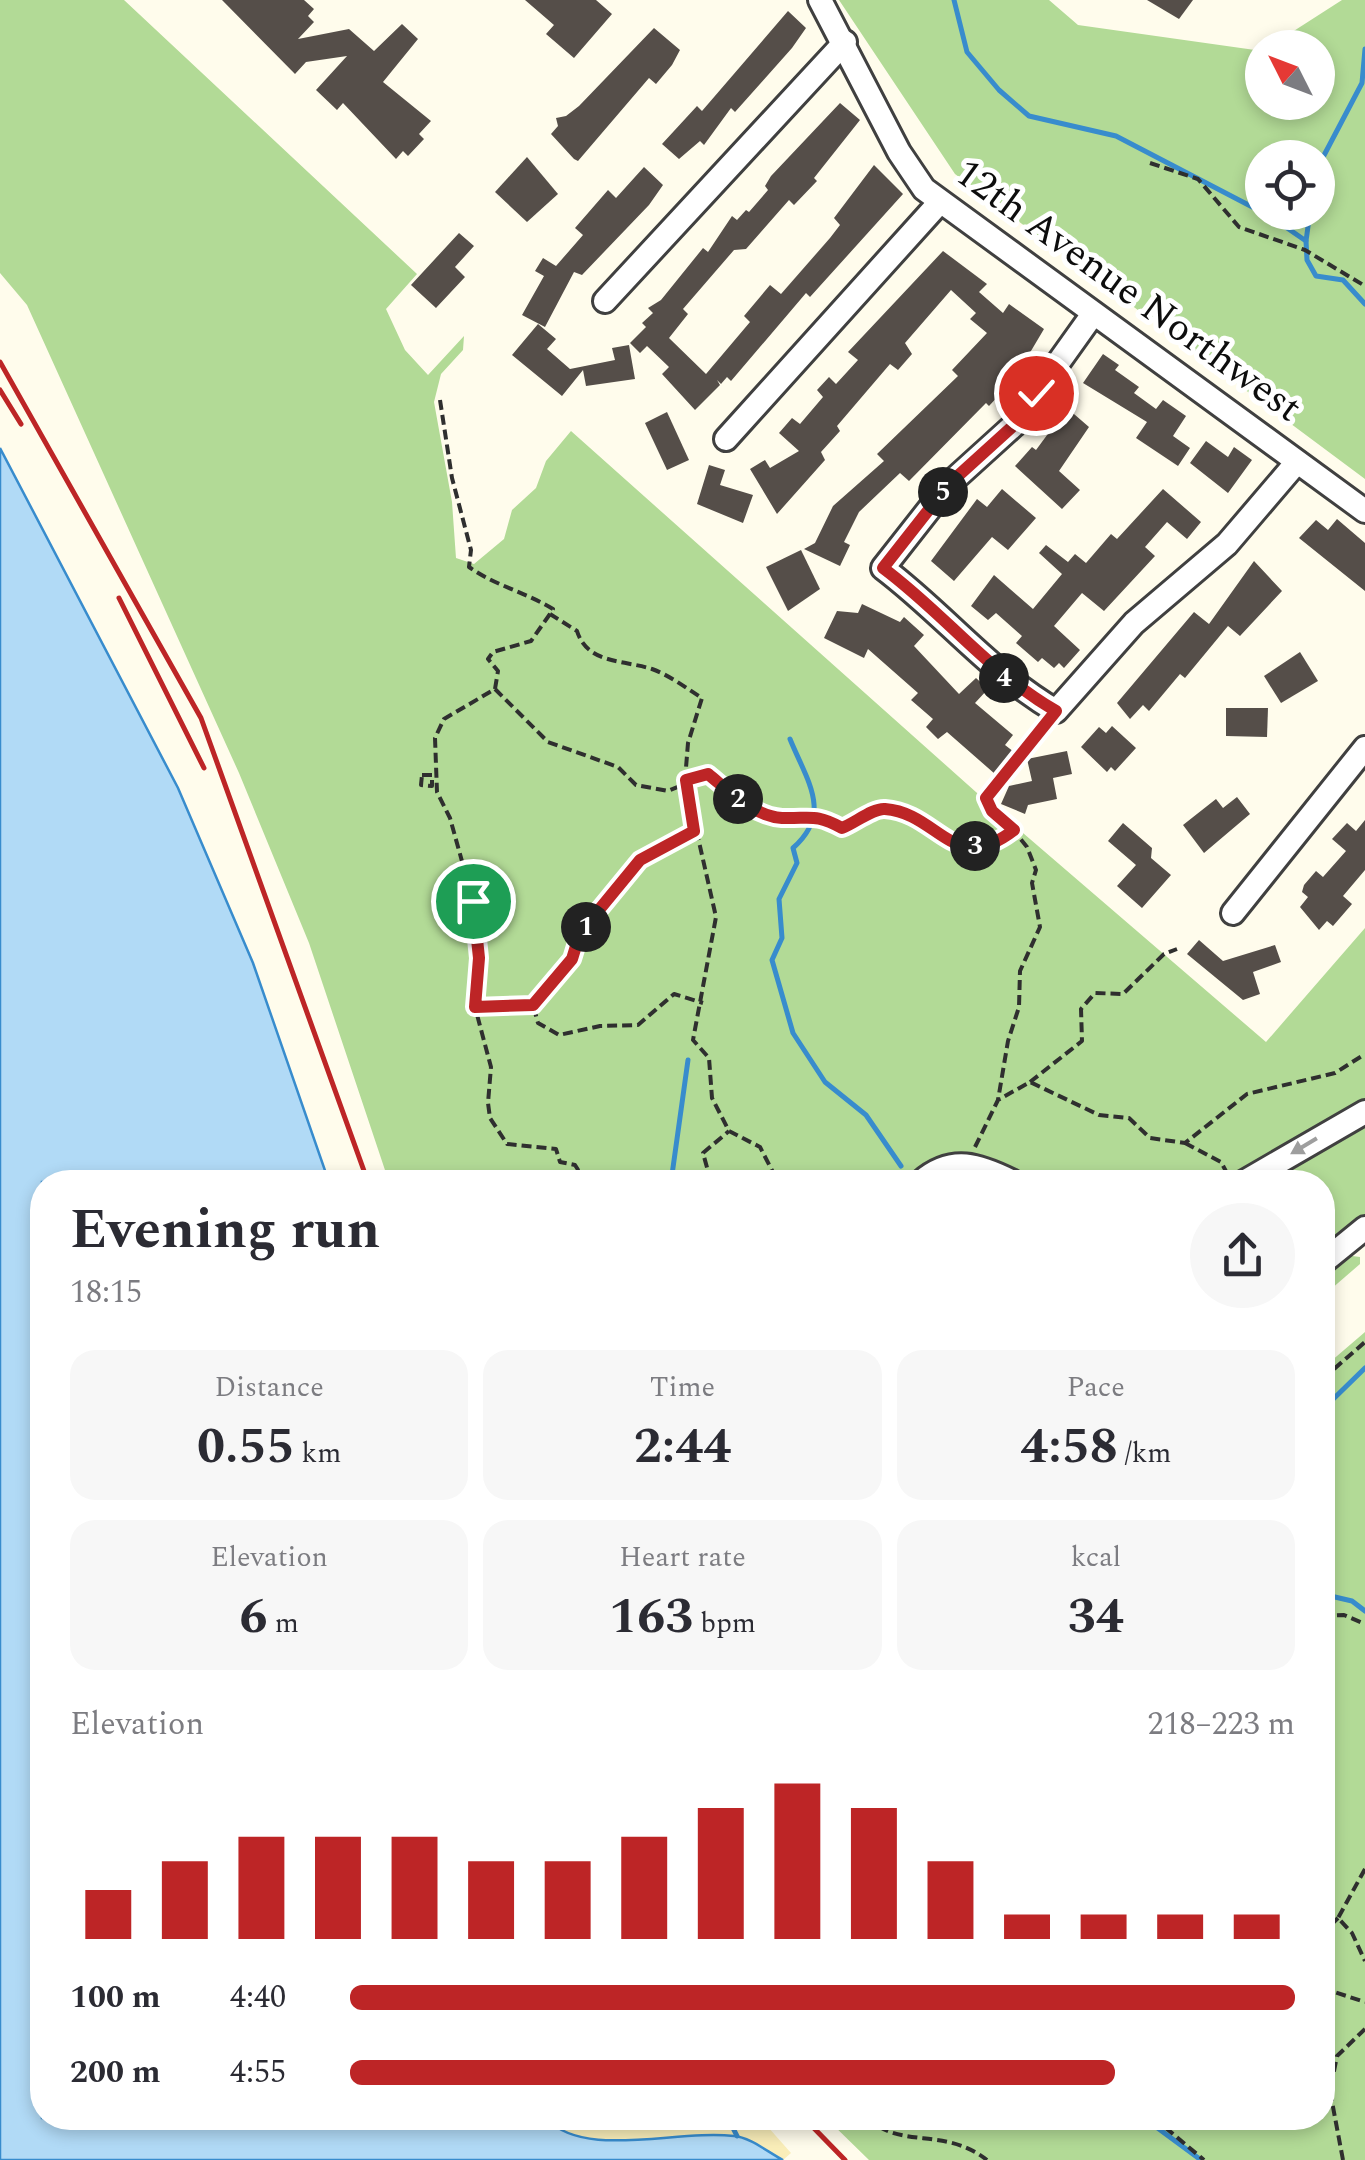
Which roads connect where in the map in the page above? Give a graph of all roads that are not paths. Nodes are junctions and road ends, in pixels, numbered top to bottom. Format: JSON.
{"nodes":[{"id":1,"x":820,"y":0,"type":"edge"},
{"id":2,"x":845,"y":42,"type":"junction"},
{"id":3,"x":939,"y":203,"type":"junction"},
{"id":4,"x":605,"y":300,"type":"dead end"},
{"id":5,"x":1092,"y":314,"type":"junction"},
{"id":6,"x":726,"y":439,"type":"dead end"},
{"id":7,"x":1298,"y":462,"type":"junction"},
{"id":8,"x":1365,"y":511,"type":"edge"},
{"id":9,"x":1365,"y":748,"type":"edge"},
{"id":10,"x":1233,"y":913,"type":"dead end"},
{"id":11,"x":1365,"y":1112,"type":"edge"},
{"id":12,"x":940,"y":1170,"type":"edge"},
{"id":13,"x":985,"y":1170,"type":"edge"},
{"id":14,"x":1253,"y":1170,"type":"edge"},
{"id":15,"x":1365,"y":1228,"type":"edge"},
{"id":16,"x":1335,"y":1252,"type":"edge"}],
"edges":[{"from":1,"to":2,"type":"street","name":"12th Avenue Northwest"},
{"from":2,"to":3,"type":"street","name":"12th Avenue Northwest"},
{"from":2,"to":4,"type":"street"},
{"from":3,"to":5,"type":"street","name":"12th Avenue Northwest"},
{"from":3,"to":6,"type":"street"},
{"from":5,"to":7,"type":"street","name":"12th Avenue Northwest"},
{"from":5,"to":7,"type":"street"},
{"from":7,"to":8,"type":"street","name":"12th Avenue Northwest"},
{"from":9,"to":10,"type":"street"},
{"from":11,"to":14,"type":"street","one_way":true},
{"from":12,"to":13,"type":"street"},
{"from":15,"to":16,"type":"street"}]}
